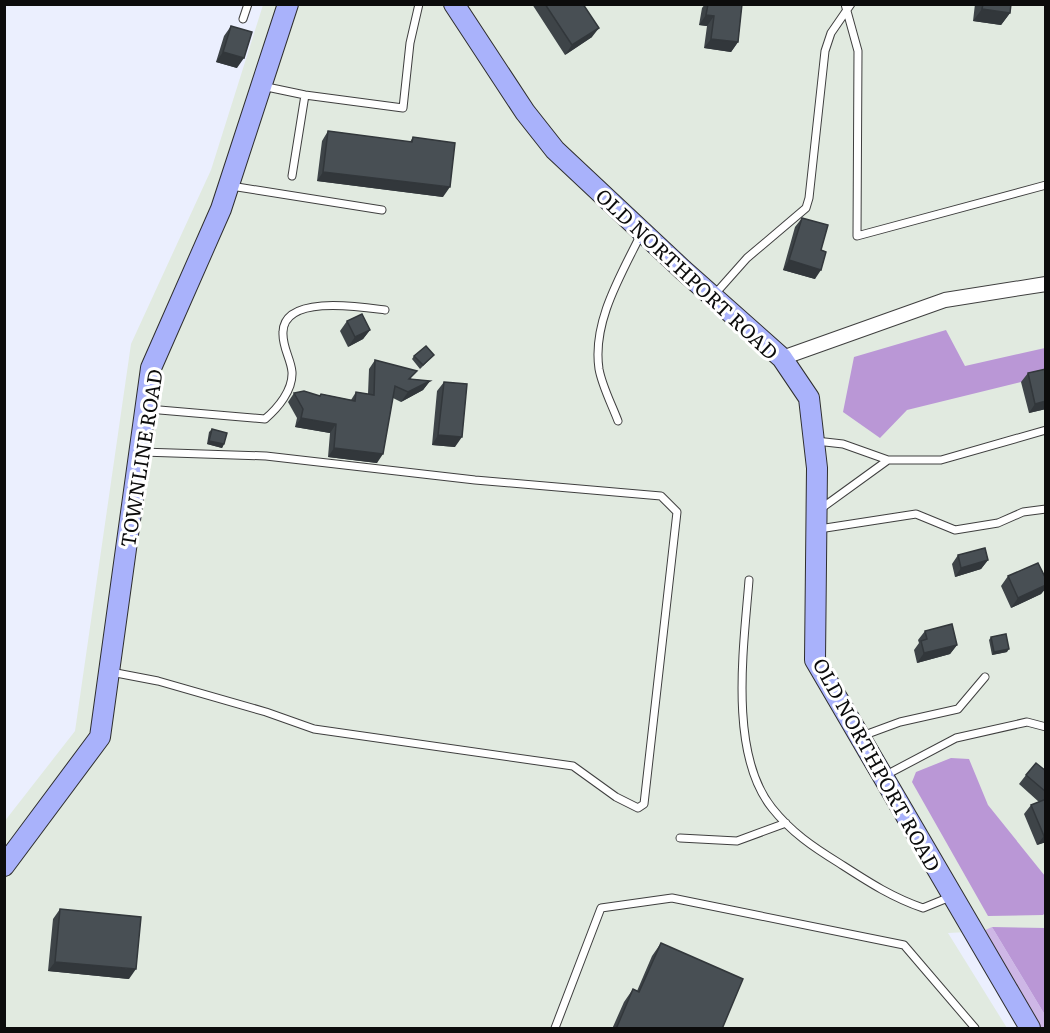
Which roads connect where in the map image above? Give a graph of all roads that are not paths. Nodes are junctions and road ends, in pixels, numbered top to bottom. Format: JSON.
{"nodes":[{"id":1,"x":248,"y":4,"type":"edge"},
{"id":2,"x":288,"y":4,"type":"edge"},
{"id":3,"x":418,"y":4,"type":"edge"},
{"id":4,"x":454,"y":4,"type":"edge"},
{"id":5,"x":847,"y":6,"type":"edge"},
{"id":6,"x":243,"y":19,"type":"dead end"},
{"id":7,"x":262,"y":86,"type":"junction"},
{"id":8,"x":305,"y":95,"type":"junction"},
{"id":9,"x":292,"y":176,"type":"dead end"},
{"id":10,"x":1046,"y":185,"type":"edge"},
{"id":11,"x":229,"y":186,"type":"junction"},
{"id":12,"x":382,"y":210,"type":"dead end"},
{"id":13,"x":642,"y":232,"type":"junction"},
{"id":14,"x":1046,"y":284,"type":"edge"},
{"id":15,"x":713,"y":296,"type":"junction"},
{"id":16,"x":385,"y":310,"type":"dead end"},
{"id":17,"x":782,"y":358,"type":"junction"},
{"id":18,"x":146,"y":409,"type":"junction"},
{"id":19,"x":618,"y":422,"type":"dead end"},
{"id":20,"x":1046,"y":430,"type":"edge"},
{"id":21,"x":813,"y":441,"type":"junction"},
{"id":22,"x":140,"y":452,"type":"junction"},
{"id":23,"x":888,"y":460,"type":"junction"},
{"id":24,"x":1046,"y":509,"type":"edge"},
{"id":25,"x":816,"y":521,"type":"junction"},
{"id":26,"x":748,"y":580,"type":"dead end"},
{"id":27,"x":109,"y":671,"type":"junction"},
{"id":28,"x":986,"y":677,"type":"dead end"},
{"id":29,"x":1046,"y":727,"type":"edge"},
{"id":30,"x":860,"y":736,"type":"junction"},
{"id":31,"x":883,"y":777,"type":"junction"},
{"id":32,"x":786,"y":823,"type":"junction"},
{"id":33,"x":680,"y":838,"type":"dead end"},
{"id":34,"x":4,"y":866,"type":"edge"},
{"id":35,"x":952,"y":896,"type":"junction"},
{"id":36,"x":555,"y":1029,"type":"edge"},
{"id":37,"x":975,"y":1029,"type":"edge"},
{"id":38,"x":1030,"y":1029,"type":"edge"}],
"edges":[{"from":1,"to":6,"type":"lane"},
{"from":2,"to":7,"type":"main road","name":"TOWNLINE ROAD"},
{"from":3,"to":8,"type":"lane"},
{"from":4,"to":13,"type":"main road","name":"OLD NORTHPORT ROAD"},
{"from":5,"to":10,"type":"lane"},
{"from":5,"to":15,"type":"lane"},
{"from":7,"to":8,"type":"lane"},
{"from":7,"to":11,"type":"main road","name":"TOWNLINE ROAD"},
{"from":8,"to":9,"type":"lane"},
{"from":11,"to":12,"type":"lane"},
{"from":11,"to":18,"type":"main road","name":"TOWNLINE ROAD"},
{"from":13,"to":15,"type":"main road","name":"OLD NORTHPORT ROAD"},
{"from":13,"to":19,"type":"lane"},
{"from":14,"to":17,"type":"street"},
{"from":15,"to":17,"type":"main road","name":"OLD NORTHPORT ROAD"},
{"from":16,"to":18,"type":"lane"},
{"from":17,"to":21,"type":"main road","name":"OLD NORTHPORT ROAD"},
{"from":18,"to":22,"type":"main road","name":"TOWNLINE ROAD"},
{"from":20,"to":23,"type":"lane"},
{"from":21,"to":23,"type":"lane"},
{"from":21,"to":25,"type":"main road","name":"OLD NORTHPORT ROAD"},
{"from":22,"to":27,"type":"main road","name":"TOWNLINE ROAD"},
{"from":22,"to":27,"type":"lane"},
{"from":23,"to":25,"type":"lane"},
{"from":24,"to":25,"type":"lane"},
{"from":25,"to":30,"type":"main road","name":"OLD NORTHPORT ROAD"},
{"from":26,"to":32,"type":"lane"},
{"from":27,"to":34,"type":"main road","name":"TOWNLINE ROAD"},
{"from":28,"to":30,"type":"lane"},
{"from":29,"to":31,"type":"lane"},
{"from":30,"to":31,"type":"main road","name":"OLD NORTHPORT ROAD"},
{"from":31,"to":35,"type":"main road","name":"OLD NORTHPORT ROAD"},
{"from":32,"to":33,"type":"lane"},
{"from":32,"to":35,"type":"lane"},
{"from":35,"to":38,"type":"main road","name":"OLD NORTHPORT ROAD"},
{"from":36,"to":37,"type":"lane"}]}
